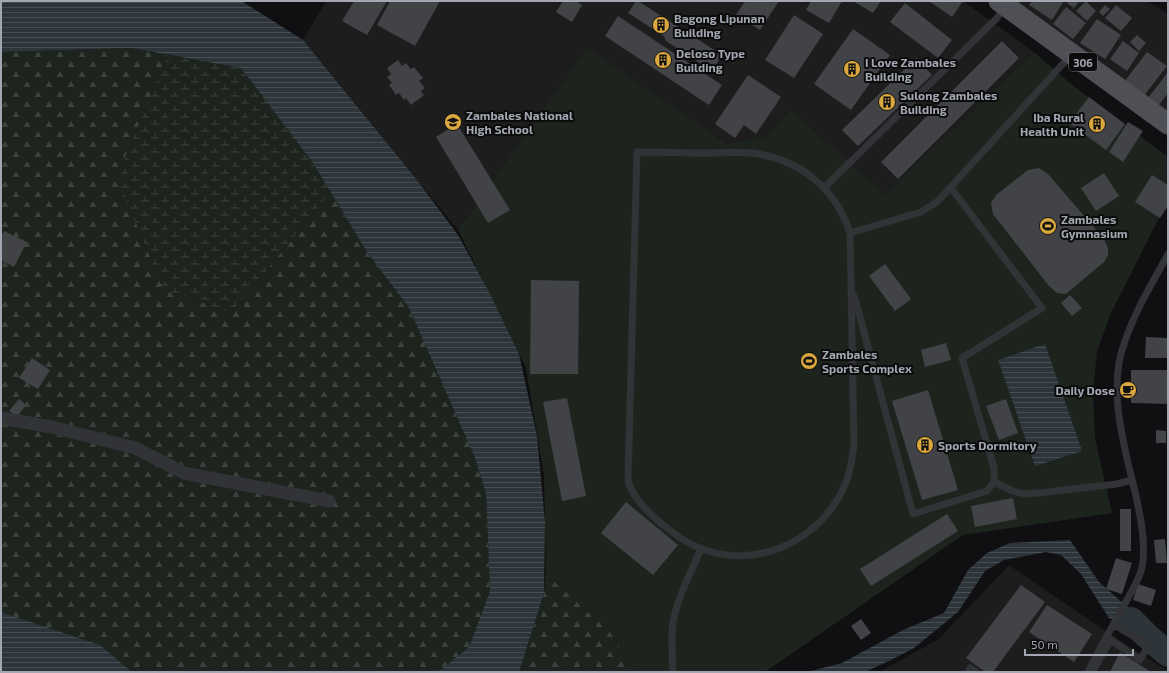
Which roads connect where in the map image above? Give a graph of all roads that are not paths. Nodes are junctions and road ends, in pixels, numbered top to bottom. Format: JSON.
{"nodes":[{"id":1,"x":1002,"y":4,"type":"edge"},
{"id":2,"x":1072,"y":54,"type":"junction"},
{"id":3,"x":1168,"y":124,"type":"edge"},
{"id":4,"x":824,"y":188,"type":"junction"},
{"id":5,"x":951,"y":188,"type":"junction"},
{"id":6,"x":850,"y":233,"type":"junction"},
{"id":7,"x":1168,"y":254,"type":"edge"},
{"id":8,"x":851,"y":283,"type":"junction"},
{"id":9,"x":1,"y":418,"type":"edge"},
{"id":10,"x":1132,"y":480,"type":"junction"},
{"id":11,"x":994,"y":482,"type":"junction"},
{"id":12,"x":329,"y":501,"type":"dead end"},
{"id":13,"x":701,"y":549,"type":"junction"},
{"id":14,"x":1115,"y":623,"type":"junction"},
{"id":15,"x":1089,"y":670,"type":"edge"},
{"id":16,"x":673,"y":672,"type":"edge"},
{"id":17,"x":968,"y":672,"type":"edge"},
{"id":18,"x":976,"y":672,"type":"edge"}],
"edges":[{"from":1,"to":2,"type":"main road","number":"306"},
{"from":1,"to":4,"type":"lane"},
{"from":2,"to":3,"type":"main road","number":"306"},
{"from":2,"to":5,"type":"lane"},
{"from":4,"to":6,"type":"lane"},
{"from":4,"to":13,"type":"lane"},
{"from":5,"to":6,"type":"lane"},
{"from":5,"to":11,"type":"lane"},
{"from":6,"to":8,"type":"lane"},
{"from":7,"to":10,"type":"lane"},
{"from":8,"to":11,"type":"lane"},
{"from":8,"to":13,"type":"lane"},
{"from":9,"to":12,"type":"street"},
{"from":10,"to":11,"type":"lane"},
{"from":10,"to":14,"type":"lane"},
{"from":13,"to":16,"type":"lane"},
{"from":14,"to":15,"type":"lane"},
{"from":14,"to":15,"type":"lane"},
{"from":17,"to":18,"type":"lane"}]}
